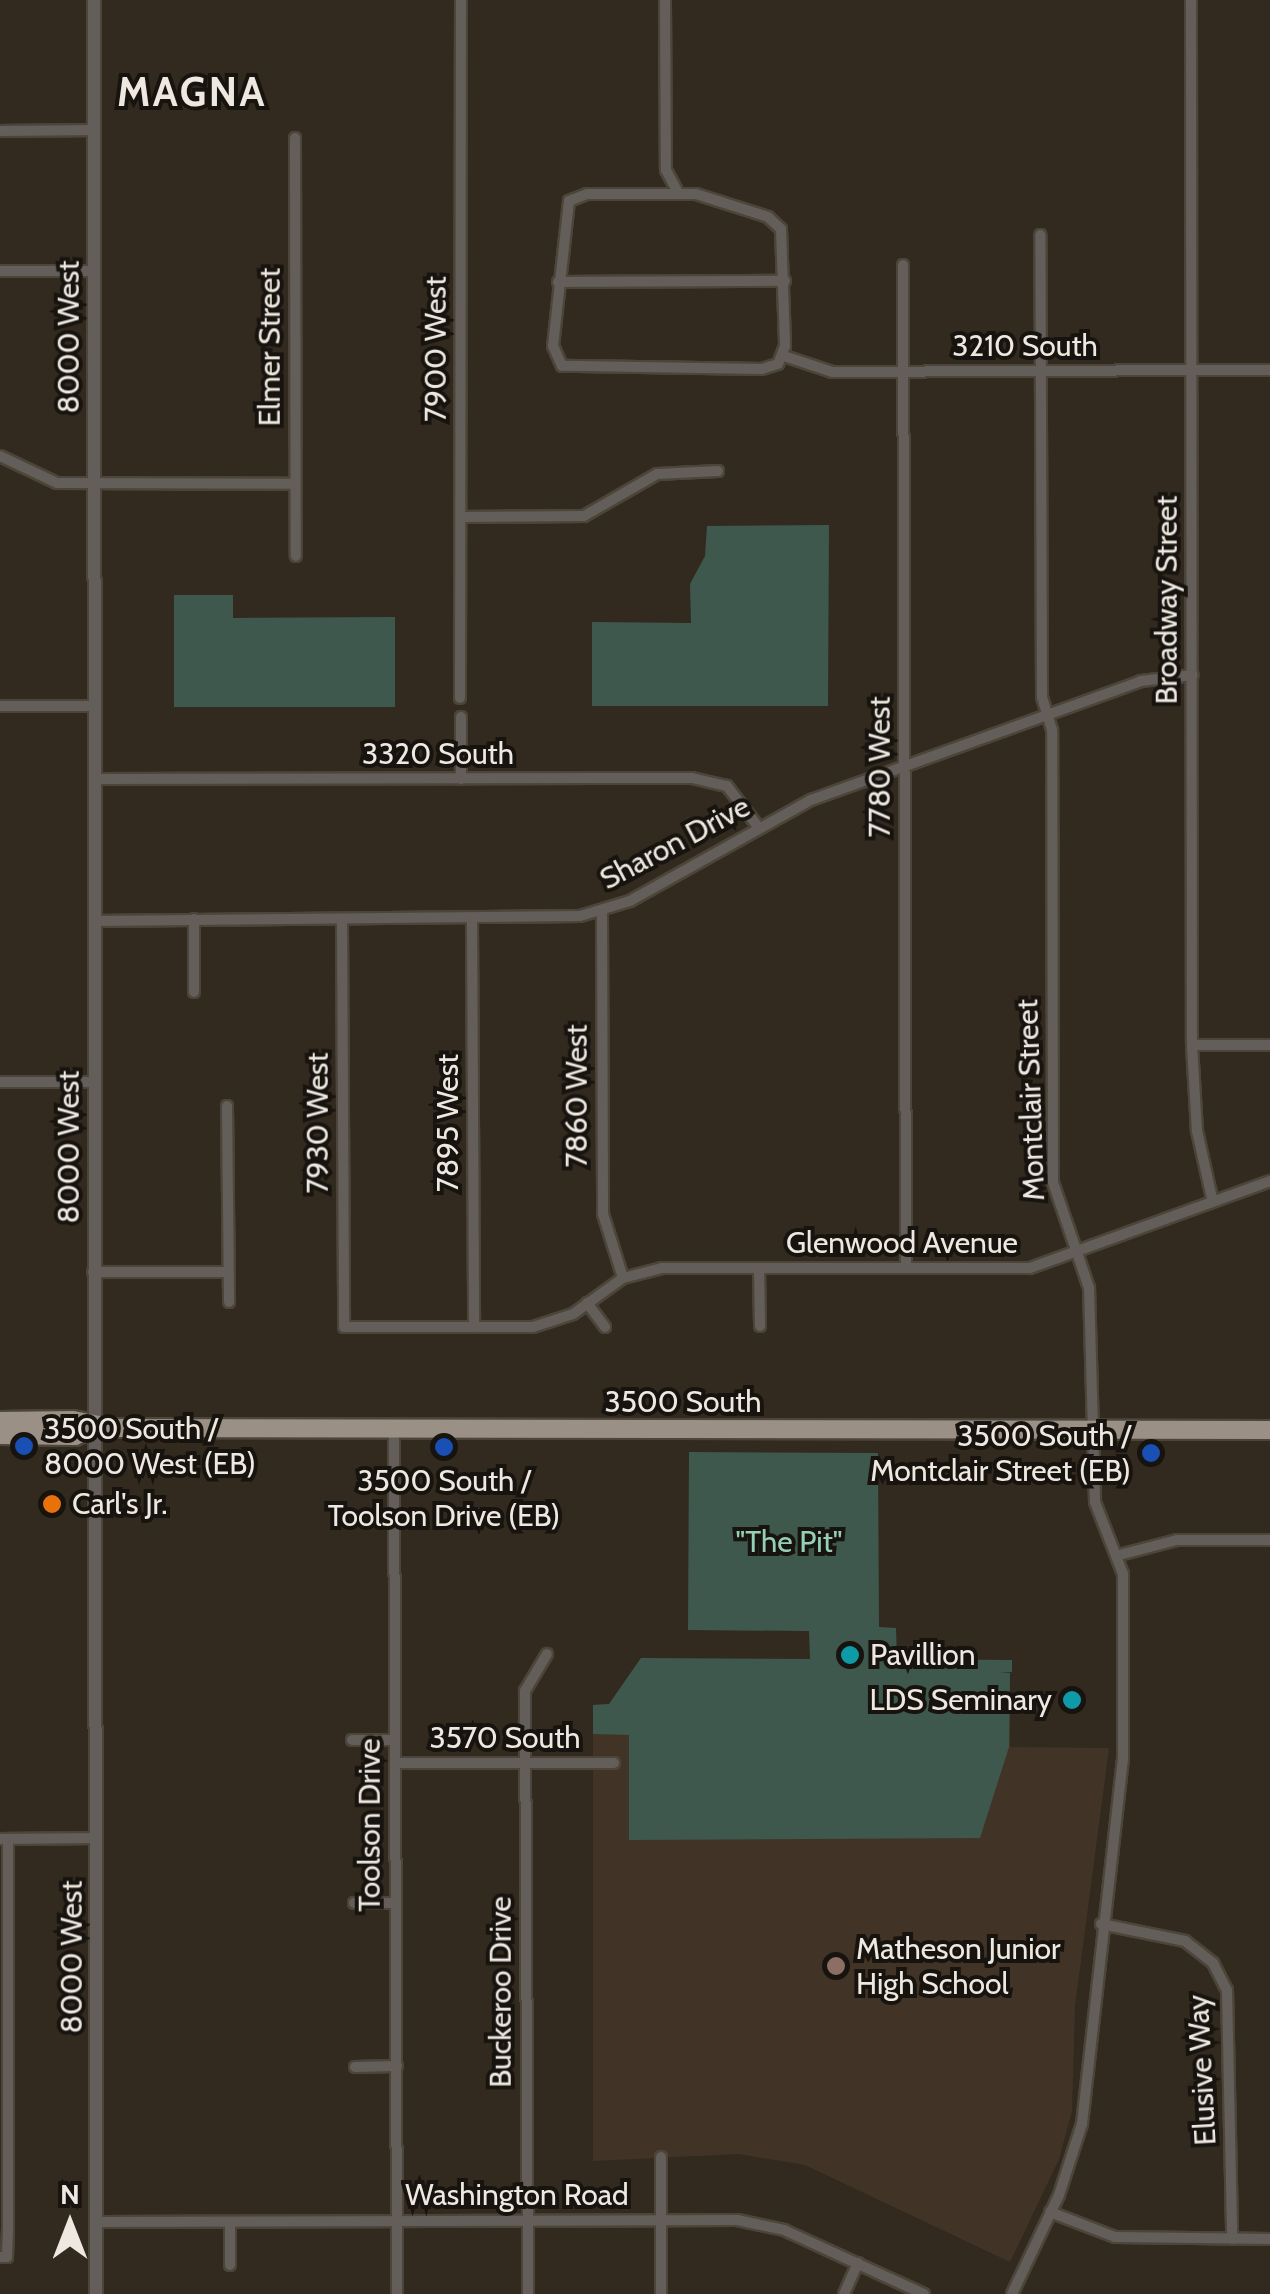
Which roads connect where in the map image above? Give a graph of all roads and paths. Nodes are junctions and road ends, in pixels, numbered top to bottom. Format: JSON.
{"nodes":[{"id":1,"x":94,"y":0,"type":"edge"},
{"id":2,"x":461,"y":0,"type":"edge"},
{"id":3,"x":664,"y":0,"type":"edge"},
{"id":4,"x":1191,"y":0,"type":"edge"},
{"id":5,"x":94,"y":130,"type":"junction"},
{"id":6,"x":0,"y":131,"type":"edge"},
{"id":7,"x":295,"y":138,"type":"dead end"},
{"id":8,"x":666,"y":170,"type":"junction"},
{"id":9,"x":648,"y":194,"type":"junction"},
{"id":10,"x":678,"y":194,"type":"junction"},
{"id":11,"x":1040,"y":235,"type":"dead end"},
{"id":12,"x":903,"y":266,"type":"dead end"},
{"id":13,"x":0,"y":271,"type":"edge"},
{"id":14,"x":94,"y":271,"type":"junction"},
{"id":15,"x":785,"y":281,"type":"junction"},
{"id":16,"x":558,"y":282,"type":"junction"},
{"id":17,"x":781,"y":360,"type":"junction"},
{"id":18,"x":1191,"y":370,"type":"junction"},
{"id":19,"x":1270,"y":370,"type":"edge"},
{"id":20,"x":1042,"y":371,"type":"junction"},
{"id":21,"x":903,"y":372,"type":"junction"},
{"id":22,"x":0,"y":456,"type":"edge"},
{"id":23,"x":718,"y":471,"type":"dead end"},
{"id":24,"x":95,"y":484,"type":"junction"},
{"id":25,"x":295,"y":484,"type":"junction"},
{"id":26,"x":462,"y":517,"type":"junction"},
{"id":27,"x":296,"y":556,"type":"dead end"},
{"id":28,"x":1193,"y":676,"type":"junction"},
{"id":29,"x":460,"y":698,"type":"dead end"},
{"id":30,"x":0,"y":706,"type":"edge"},
{"id":31,"x":94,"y":706,"type":"junction"},
{"id":32,"x":1047,"y":714,"type":"junction"},
{"id":33,"x":461,"y":718,"type":"dead end"},
{"id":34,"x":906,"y":765,"type":"junction"},
{"id":35,"x":95,"y":778,"type":"junction"},
{"id":36,"x":461,"y":779,"type":"junction"},
{"id":37,"x":759,"y":828,"type":"junction"},
{"id":38,"x":602,"y":910,"type":"junction"},
{"id":39,"x":342,"y":919,"type":"junction"},
{"id":40,"x":194,"y":920,"type":"junction"},
{"id":41,"x":472,"y":920,"type":"junction"},
{"id":42,"x":94,"y":921,"type":"junction"},
{"id":43,"x":194,"y":992,"type":"dead end"},
{"id":44,"x":1192,"y":1045,"type":"junction"},
{"id":45,"x":1270,"y":1045,"type":"edge"},
{"id":46,"x":0,"y":1082,"type":"edge"},
{"id":47,"x":94,"y":1082,"type":"junction"},
{"id":48,"x":227,"y":1106,"type":"dead end"},
{"id":49,"x":1270,"y":1181,"type":"edge"},
{"id":50,"x":1212,"y":1198,"type":"junction"},
{"id":51,"x":1078,"y":1253,"type":"junction"},
{"id":52,"x":759,"y":1268,"type":"junction"},
{"id":53,"x":906,"y":1268,"type":"junction"},
{"id":54,"x":93,"y":1272,"type":"junction"},
{"id":55,"x":228,"y":1272,"type":"junction"},
{"id":56,"x":623,"y":1278,"type":"junction"},
{"id":57,"x":229,"y":1302,"type":"dead end"},
{"id":58,"x":588,"y":1303,"type":"junction"},
{"id":59,"x":344,"y":1326,"type":"joint"},
{"id":60,"x":474,"y":1326,"type":"junction"},
{"id":61,"x":760,"y":1326,"type":"dead end"},
{"id":62,"x":605,"y":1328,"type":"dead end"},
{"id":63,"x":0,"y":1420,"type":"edge"},
{"id":64,"x":95,"y":1428,"type":"junction"},
{"id":65,"x":394,"y":1428,"type":"junction"},
{"id":66,"x":1092,"y":1430,"type":"junction"},
{"id":67,"x":1270,"y":1430,"type":"edge"},
{"id":68,"x":0,"y":1435,"type":"edge"},
{"id":69,"x":1270,"y":1540,"type":"edge"},
{"id":70,"x":1119,"y":1555,"type":"junction"},
{"id":71,"x":546,"y":1654,"type":"dead end"},
{"id":72,"x":352,"y":1740,"type":"dead end"},
{"id":73,"x":395,"y":1740,"type":"junction"},
{"id":74,"x":396,"y":1763,"type":"junction"},
{"id":75,"x":614,"y":1763,"type":"dead end"},
{"id":76,"x":525,"y":1764,"type":"junction"},
{"id":77,"x":4,"y":1838,"type":"edge"},
{"id":78,"x":96,"y":1838,"type":"junction"},
{"id":79,"x":354,"y":1903,"type":"dead end"},
{"id":80,"x":396,"y":1903,"type":"junction"},
{"id":81,"x":1101,"y":1924,"type":"junction"},
{"id":82,"x":354,"y":2066,"type":"dead end"},
{"id":83,"x":396,"y":2066,"type":"junction"},
{"id":84,"x":661,"y":2157,"type":"dead end"},
{"id":85,"x":1050,"y":2212,"type":"junction"},
{"id":86,"x":661,"y":2220,"type":"junction"},
{"id":87,"x":397,"y":2221,"type":"junction"},
{"id":88,"x":527,"y":2221,"type":"junction"},
{"id":89,"x":96,"y":2222,"type":"junction"},
{"id":90,"x":230,"y":2222,"type":"junction"},
{"id":91,"x":1232,"y":2239,"type":"junction"},
{"id":92,"x":1270,"y":2239,"type":"edge"},
{"id":93,"x":0,"y":2257,"type":"edge"},
{"id":94,"x":858,"y":2263,"type":"junction"},
{"id":95,"x":230,"y":2265,"type":"dead end"},
{"id":96,"x":96,"y":2294,"type":"edge"},
{"id":97,"x":397,"y":2294,"type":"edge"},
{"id":98,"x":528,"y":2294,"type":"edge"},
{"id":99,"x":662,"y":2294,"type":"edge"},
{"id":100,"x":844,"y":2294,"type":"edge"},
{"id":101,"x":924,"y":2294,"type":"edge"},
{"id":102,"x":1012,"y":2294,"type":"edge"}],
"edges":[{"from":1,"to":5,"type":"street","name":"8000 West"},
{"from":2,"to":26,"type":"street","name":"7900 West"},
{"from":3,"to":8,"type":"street"},
{"from":4,"to":18,"type":"street","name":"Broadway Street"},
{"from":5,"to":6,"type":"street"},
{"from":5,"to":14,"type":"street","name":"8000 West"},
{"from":7,"to":25,"type":"street","name":"Elmer Street"},
{"from":8,"to":9,"type":"street"},
{"from":8,"to":10,"type":"street"},
{"from":9,"to":10,"type":"street"},
{"from":9,"to":16,"type":"street"},
{"from":10,"to":15,"type":"street"},
{"from":11,"to":20,"type":"street","name":"Montclair Street"},
{"from":12,"to":21,"type":"street","name":"7780 West"},
{"from":13,"to":14,"type":"street"},
{"from":14,"to":24,"type":"street","name":"8000 West"},
{"from":15,"to":16,"type":"street"},
{"from":15,"to":17,"type":"street"},
{"from":16,"to":17,"type":"street"},
{"from":17,"to":21,"type":"street","name":"3210 South"},
{"from":18,"to":19,"type":"street","name":"3210 South"},
{"from":18,"to":20,"type":"street","name":"3210 South"},
{"from":18,"to":28,"type":"street","name":"Broadway Street"},
{"from":20,"to":21,"type":"street","name":"3210 South"},
{"from":20,"to":32,"type":"street","name":"Montclair Street"},
{"from":21,"to":34,"type":"street","name":"7780 West"},
{"from":22,"to":24,"type":"street"},
{"from":23,"to":26,"type":"street"},
{"from":24,"to":25,"type":"street"},
{"from":24,"to":31,"type":"street","name":"8000 West"},
{"from":25,"to":27,"type":"street","name":"Elmer Street"},
{"from":26,"to":29,"type":"street","name":"7900 West"},
{"from":28,"to":32,"type":"street","name":"Sharon Drive"},
{"from":28,"to":44,"type":"street","name":"Broadway Street"},
{"from":30,"to":31,"type":"street"},
{"from":31,"to":35,"type":"street","name":"8000 West"},
{"from":32,"to":34,"type":"street","name":"Sharon Drive"},
{"from":32,"to":51,"type":"street","name":"Montclair Street"},
{"from":33,"to":36,"type":"street"},
{"from":34,"to":37,"type":"street","name":"Sharon Drive"},
{"from":34,"to":53,"type":"street","name":"7780 West"},
{"from":35,"to":36,"type":"street","name":"3320 South"},
{"from":35,"to":42,"type":"street","name":"8000 West"},
{"from":36,"to":37,"type":"street","name":"3320 South"},
{"from":37,"to":38,"type":"street","name":"Sharon Drive"},
{"from":38,"to":41,"type":"street","name":"Sharon Drive"},
{"from":38,"to":56,"type":"street","name":"7860 West"},
{"from":39,"to":40,"type":"street","name":"Sharon Drive"},
{"from":39,"to":41,"type":"street","name":"Sharon Drive"},
{"from":39,"to":59,"type":"street","name":"7930 West"},
{"from":40,"to":42,"type":"street","name":"Sharon Drive"},
{"from":40,"to":43,"type":"street"},
{"from":41,"to":60,"type":"street","name":"7895 West"},
{"from":42,"to":47,"type":"street","name":"8000 West"},
{"from":44,"to":45,"type":"street"},
{"from":44,"to":50,"type":"street","name":"Broadway Street"},
{"from":46,"to":47,"type":"street"},
{"from":47,"to":54,"type":"street","name":"8000 West"},
{"from":48,"to":55,"type":"street"},
{"from":49,"to":50,"type":"street","name":"Glenwood Avenue"},
{"from":50,"to":51,"type":"street","name":"Glenwood Avenue"},
{"from":51,"to":53,"type":"street","name":"Glenwood Avenue"},
{"from":51,"to":66,"type":"street","name":"Montclair Street"},
{"from":52,"to":53,"type":"street","name":"Glenwood Avenue"},
{"from":52,"to":56,"type":"street","name":"Glenwood Avenue"},
{"from":52,"to":61,"type":"street"},
{"from":54,"to":55,"type":"street"},
{"from":54,"to":64,"type":"street","name":"8000 West"},
{"from":55,"to":57,"type":"street"},
{"from":56,"to":58,"type":"street","name":"Glenwood Avenue"},
{"from":58,"to":60,"type":"street","name":"Glenwood Avenue"},
{"from":58,"to":62,"type":"street"},
{"from":59,"to":60,"type":"street","name":"Glenwood Avenue"},
{"from":63,"to":64,"type":"main road","name":"3500 South"},
{"from":64,"to":65,"type":"main road","name":"3500 South"},
{"from":64,"to":68,"type":"main road","name":"3500 South"},
{"from":64,"to":78,"type":"street","name":"8000 West"},
{"from":65,"to":66,"type":"main road","name":"3500 South"},
{"from":65,"to":73,"type":"street","name":"Toolson Drive"},
{"from":66,"to":67,"type":"main road","name":"3500 South"},
{"from":66,"to":70,"type":"street","name":"Montclair Street"},
{"from":69,"to":70,"type":"street"},
{"from":70,"to":81,"type":"street","name":"Montclair Street"},
{"from":71,"to":76,"type":"street","name":"Buckeroo Drive"},
{"from":72,"to":73,"type":"street"},
{"from":73,"to":74,"type":"street","name":"Toolson Drive"},
{"from":74,"to":76,"type":"street","name":"3570 South"},
{"from":74,"to":80,"type":"street","name":"Toolson Drive"},
{"from":75,"to":76,"type":"street","name":"3570 South"},
{"from":76,"to":88,"type":"street","name":"Buckeroo Drive"},
{"from":77,"to":78,"type":"street"},
{"from":77,"to":93,"type":"street"},
{"from":78,"to":89,"type":"street","name":"8000 West"},
{"from":79,"to":80,"type":"street"},
{"from":80,"to":83,"type":"street","name":"Toolson Drive"},
{"from":81,"to":85,"type":"street","name":"Montclair Street"},
{"from":81,"to":91,"type":"street","name":"Elusive Way"},
{"from":82,"to":83,"type":"street"},
{"from":83,"to":87,"type":"street","name":"Toolson Drive"},
{"from":84,"to":86,"type":"street"},
{"from":85,"to":91,"type":"street"},
{"from":85,"to":102,"type":"street","name":"Montclair Street"},
{"from":86,"to":88,"type":"street","name":"Washington Road"},
{"from":86,"to":94,"type":"street","name":"Washington Road"},
{"from":86,"to":99,"type":"street"},
{"from":87,"to":88,"type":"street","name":"Washington Road"},
{"from":87,"to":90,"type":"street","name":"Washington Road"},
{"from":87,"to":97,"type":"street","name":"Toolson Drive"},
{"from":88,"to":98,"type":"street","name":"Buckeroo Drive"},
{"from":89,"to":90,"type":"street","name":"Washington Road"},
{"from":89,"to":96,"type":"street","name":"8000 West"},
{"from":90,"to":95,"type":"street"},
{"from":91,"to":92,"type":"street"},
{"from":94,"to":100,"type":"street"},
{"from":94,"to":101,"type":"street","name":"Washington Road"}]}
